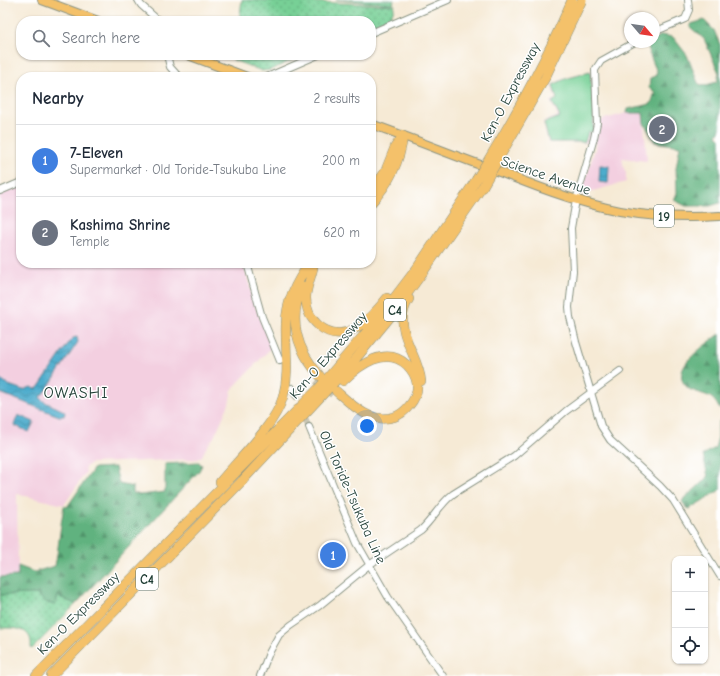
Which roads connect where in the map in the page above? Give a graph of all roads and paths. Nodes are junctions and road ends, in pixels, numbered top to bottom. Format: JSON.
{"nodes":[{"id":1,"x":42,"y":0,"type":"edge"},
{"id":2,"x":138,"y":0,"type":"edge"},
{"id":3,"x":448,"y":0,"type":"edge"},
{"id":4,"x":572,"y":0,"type":"edge"},
{"id":5,"x":582,"y":0,"type":"edge"},
{"id":6,"x":688,"y":0,"type":"edge"},
{"id":7,"x":432,"y":3,"type":"edge"},
{"id":8,"x":85,"y":16,"type":"edge"},
{"id":9,"x":153,"y":16,"type":"edge"},
{"id":10,"x":660,"y":30,"type":"edge"},
{"id":11,"x":376,"y":31,"type":"edge"},
{"id":12,"x":624,"y":48,"type":"edge"},
{"id":13,"x":169,"y":60,"type":"edge"},
{"id":14,"x":201,"y":60,"type":"edge"},
{"id":15,"x":307,"y":60,"type":"edge"},
{"id":16,"x":174,"y":72,"type":"edge"},
{"id":17,"x":234,"y":72,"type":"edge"},
{"id":18,"x":279,"y":72,"type":"edge"},
{"id":19,"x":376,"y":126,"type":"edge"},
{"id":20,"x":403,"y":136,"type":"junction"},
{"id":21,"x":480,"y":183,"type":"junction"},
{"id":22,"x":16,"y":184,"type":"edge"},
{"id":23,"x":376,"y":185,"type":"edge"},
{"id":24,"x":0,"y":191,"type":"edge"},
{"id":25,"x":376,"y":198,"type":"edge"},
{"id":26,"x":576,"y":200,"type":"junction"},
{"id":27,"x":464,"y":216,"type":"junction"},
{"id":28,"x":720,"y":216,"type":"edge"},
{"id":29,"x":248,"y":268,"type":"edge"},
{"id":30,"x":311,"y":268,"type":"edge"},
{"id":31,"x":312,"y":268,"type":"edge"},
{"id":32,"x":313,"y":268,"type":"edge"},
{"id":33,"x":417,"y":268,"type":"junction"},
{"id":34,"x":293,"y":293,"type":"junction"},
{"id":35,"x":280,"y":360,"type":"dead end"},
{"id":36,"x":620,"y":371,"type":"dead end"},
{"id":37,"x":591,"y":393,"type":"junction"},
{"id":38,"x":309,"y":427,"type":"tunnel mouth"},
{"id":39,"x":242,"y":481,"type":"junction"},
{"id":40,"x":168,"y":542,"type":"junction"},
{"id":41,"x":369,"y":565,"type":"junction"},
{"id":42,"x":720,"y":576,"type":"edge"},
{"id":43,"x":36,"y":676,"type":"edge"},
{"id":44,"x":51,"y":676,"type":"edge"},
{"id":45,"x":260,"y":676,"type":"edge"},
{"id":46,"x":443,"y":676,"type":"edge"}],
"edges":[{"from":1,"to":8,"type":"main road"},
{"from":2,"to":9,"type":"street"},
{"from":3,"to":7,"type":"street"},
{"from":4,"to":21,"type":"highway","name":"Ken-O Expressway","number":"C4","bridge":true},
{"from":5,"to":21,"type":"highway","name":"Ken-O Expressway","number":"C4","bridge":true},
{"from":6,"to":10,"type":"street"},
{"from":7,"to":11,"type":"street"},
{"from":12,"to":26,"type":"street"},
{"from":13,"to":16,"type":"street"},
{"from":14,"to":17,"type":"main road"},
{"from":15,"to":18,"type":"street"},
{"from":19,"to":20,"type":"main road","name":"Science Avenue","number":"19"},
{"from":20,"to":23,"type":"highway"},
{"from":20,"to":25,"type":"highway"},
{"from":20,"to":26,"type":"main road","name":"Science Avenue","number":"19"},
{"from":21,"to":27,"type":"highway","name":"Ken-O Expressway","number":"C4"},
{"from":21,"to":33,"type":"highway","name":"Ken-O Expressway","number":"C4"},
{"from":22,"to":24,"type":"street"},
{"from":26,"to":28,"type":"main road","name":"Science Avenue","number":"19"},
{"from":26,"to":37,"type":"street"},
{"from":27,"to":39,"type":"highway","name":"Ken-O Expressway","number":"C4"},
{"from":27,"to":39,"type":"highway"},
{"from":29,"to":35,"type":"street"},
{"from":30,"to":34,"type":"highway"},
{"from":31,"to":34,"type":"highway"},
{"from":32,"to":33,"type":"highway"},
{"from":33,"to":40,"type":"highway","name":"Ken-O Expressway","number":"C4"},
{"from":34,"to":40,"type":"highway"},
{"from":36,"to":37,"type":"street"},
{"from":37,"to":41,"type":"street"},
{"from":37,"to":42,"type":"street"},
{"from":38,"to":41,"type":"street","name":"Old Toride-Tsukuba Line"},
{"from":39,"to":44,"type":"highway","name":"Ken-O Expressway","number":"C4"},
{"from":40,"to":43,"type":"highway","name":"Ken-O Expressway","number":"C4"},
{"from":41,"to":45,"type":"street"},
{"from":41,"to":46,"type":"street","name":"Old Toride-Tsukuba Line"}]}
